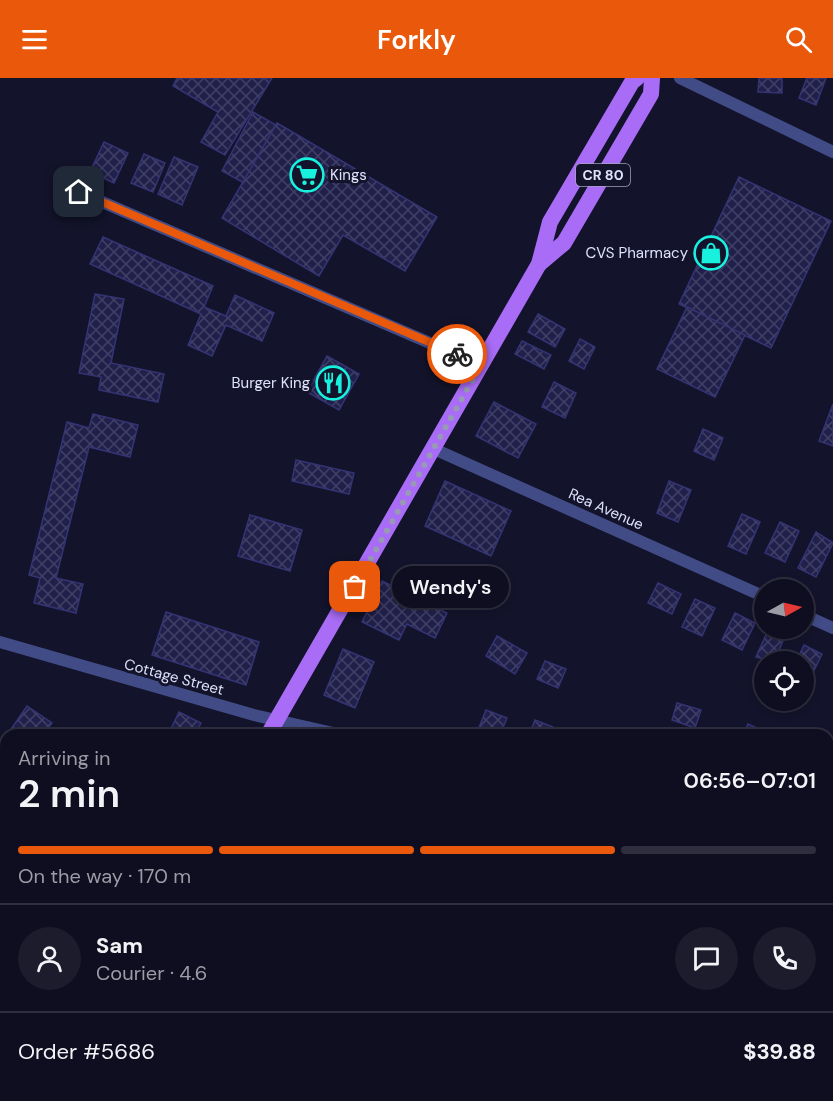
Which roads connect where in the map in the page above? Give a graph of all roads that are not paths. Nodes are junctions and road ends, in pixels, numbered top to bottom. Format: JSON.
{"nodes":[{"id":1,"x":637,"y":78,"type":"edge"},
{"id":2,"x":652,"y":78,"type":"edge"},
{"id":3,"x":680,"y":78,"type":"edge"},
{"id":4,"x":833,"y":152,"type":"edge"},
{"id":5,"x":79,"y":192,"type":"dead end"},
{"id":6,"x":539,"y":264,"type":"junction"},
{"id":7,"x":481,"y":365,"type":"junction"},
{"id":8,"x":434,"y":449,"type":"junction"},
{"id":9,"x":754,"y":592,"type":"edge"},
{"id":10,"x":814,"y":619,"type":"edge"},
{"id":11,"x":833,"y":628,"type":"edge"},
{"id":12,"x":0,"y":642,"type":"edge"},
{"id":13,"x":272,"y":728,"type":"edge"},
{"id":14,"x":320,"y":729,"type":"edge"}],
"edges":[{"from":1,"to":6,"type":"main road","number":"CR 80"},
{"from":2,"to":6,"type":"main road","number":"CR 80"},
{"from":3,"to":4,"type":"street"},
{"from":5,"to":7,"type":"street"},
{"from":6,"to":7,"type":"main road","number":"CR 80"},
{"from":7,"to":8,"type":"main road","number":"CR 80"},
{"from":8,"to":9,"type":"street","name":"Rea Avenue"},
{"from":8,"to":13,"type":"main road","number":"CR 80"},
{"from":10,"to":11,"type":"street"},
{"from":12,"to":13,"type":"street","name":"Cottage Street"},
{"from":13,"to":14,"type":"street","name":"Cottage Street"}]}
